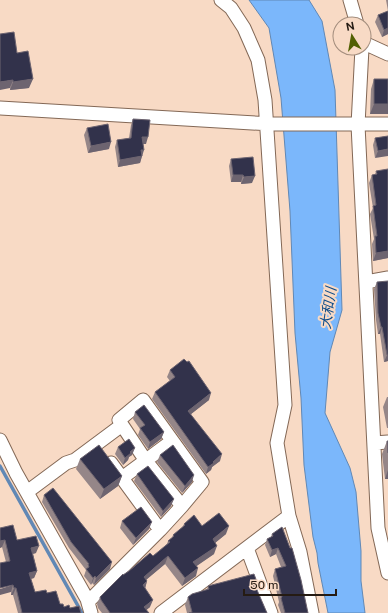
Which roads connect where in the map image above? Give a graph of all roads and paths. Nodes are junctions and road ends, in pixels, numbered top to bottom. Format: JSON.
{"nodes":[{"id":1,"x":221,"y":0,"type":"edge"},
{"id":2,"x":350,"y":0,"type":"edge"},
{"id":3,"x":355,"y":16,"type":"edge"},
{"id":4,"x":372,"y":47,"type":"edge"},
{"id":5,"x":388,"y":54,"type":"edge"},
{"id":6,"x":361,"y":56,"type":"edge"},
{"id":7,"x":0,"y":108,"type":"edge"},
{"id":8,"x":269,"y":124,"type":"junction"},
{"id":9,"x":388,"y":124,"type":"edge"},
{"id":10,"x":354,"y":125,"type":"junction"},
{"id":11,"x":388,"y":278,"type":"edge"},
{"id":12,"x":366,"y":282,"type":"junction"},
{"id":13,"x":122,"y":425,"type":"junction"},
{"id":14,"x":0,"y":440,"type":"edge"},
{"id":15,"x":172,"y":441,"type":"junction"},
{"id":16,"x":374,"y":442,"type":"junction"},
{"id":17,"x":388,"y":442,"type":"edge"},
{"id":18,"x":97,"y":444,"type":"junction"},
{"id":19,"x":146,"y":461,"type":"junction"},
{"id":20,"x":122,"y":478,"type":"junction"},
{"id":21,"x":27,"y":492,"type":"junction"},
{"id":22,"x":182,"y":506,"type":"junction"},
{"id":23,"x":289,"y":516,"type":"junction"},
{"id":24,"x":160,"y":530,"type":"junction"},
{"id":25,"x":247,"y":548,"type":"junction"},
{"id":26,"x":388,"y":573,"type":"edge"},
{"id":27,"x":89,"y":607,"type":"edge"},
{"id":28,"x":161,"y":613,"type":"edge"},
{"id":29,"x":271,"y":613,"type":"edge"},
{"id":30,"x":312,"y":613,"type":"edge"}],
"edges":[{"from":1,"to":8,"type":"street"},
{"from":2,"to":3,"type":"street"},
{"from":4,"to":5,"type":"street"},
{"from":6,"to":10,"type":"street"},
{"from":7,"to":8,"type":"street"},
{"from":8,"to":10,"type":"street"},
{"from":8,"to":23,"type":"street"},
{"from":9,"to":10,"type":"street"},
{"from":10,"to":12,"type":"street"},
{"from":11,"to":12,"type":"street"},
{"from":12,"to":16,"type":"street"},
{"from":13,"to":15,"type":"street"},
{"from":13,"to":18,"type":"street"},
{"from":13,"to":19,"type":"street"},
{"from":14,"to":21,"type":"street"},
{"from":15,"to":19,"type":"street"},
{"from":15,"to":22,"type":"street"},
{"from":16,"to":17,"type":"street"},
{"from":16,"to":26,"type":"street"},
{"from":18,"to":20,"type":"street"},
{"from":18,"to":21,"type":"street"},
{"from":19,"to":20,"type":"street"},
{"from":19,"to":22,"type":"street"},
{"from":20,"to":24,"type":"street"},
{"from":21,"to":27,"type":"street"},
{"from":22,"to":24,"type":"street"},
{"from":23,"to":25,"type":"street"},
{"from":23,"to":30,"type":"street"},
{"from":24,"to":27,"type":"street"},
{"from":25,"to":28,"type":"street"},
{"from":25,"to":29,"type":"street"}]}
